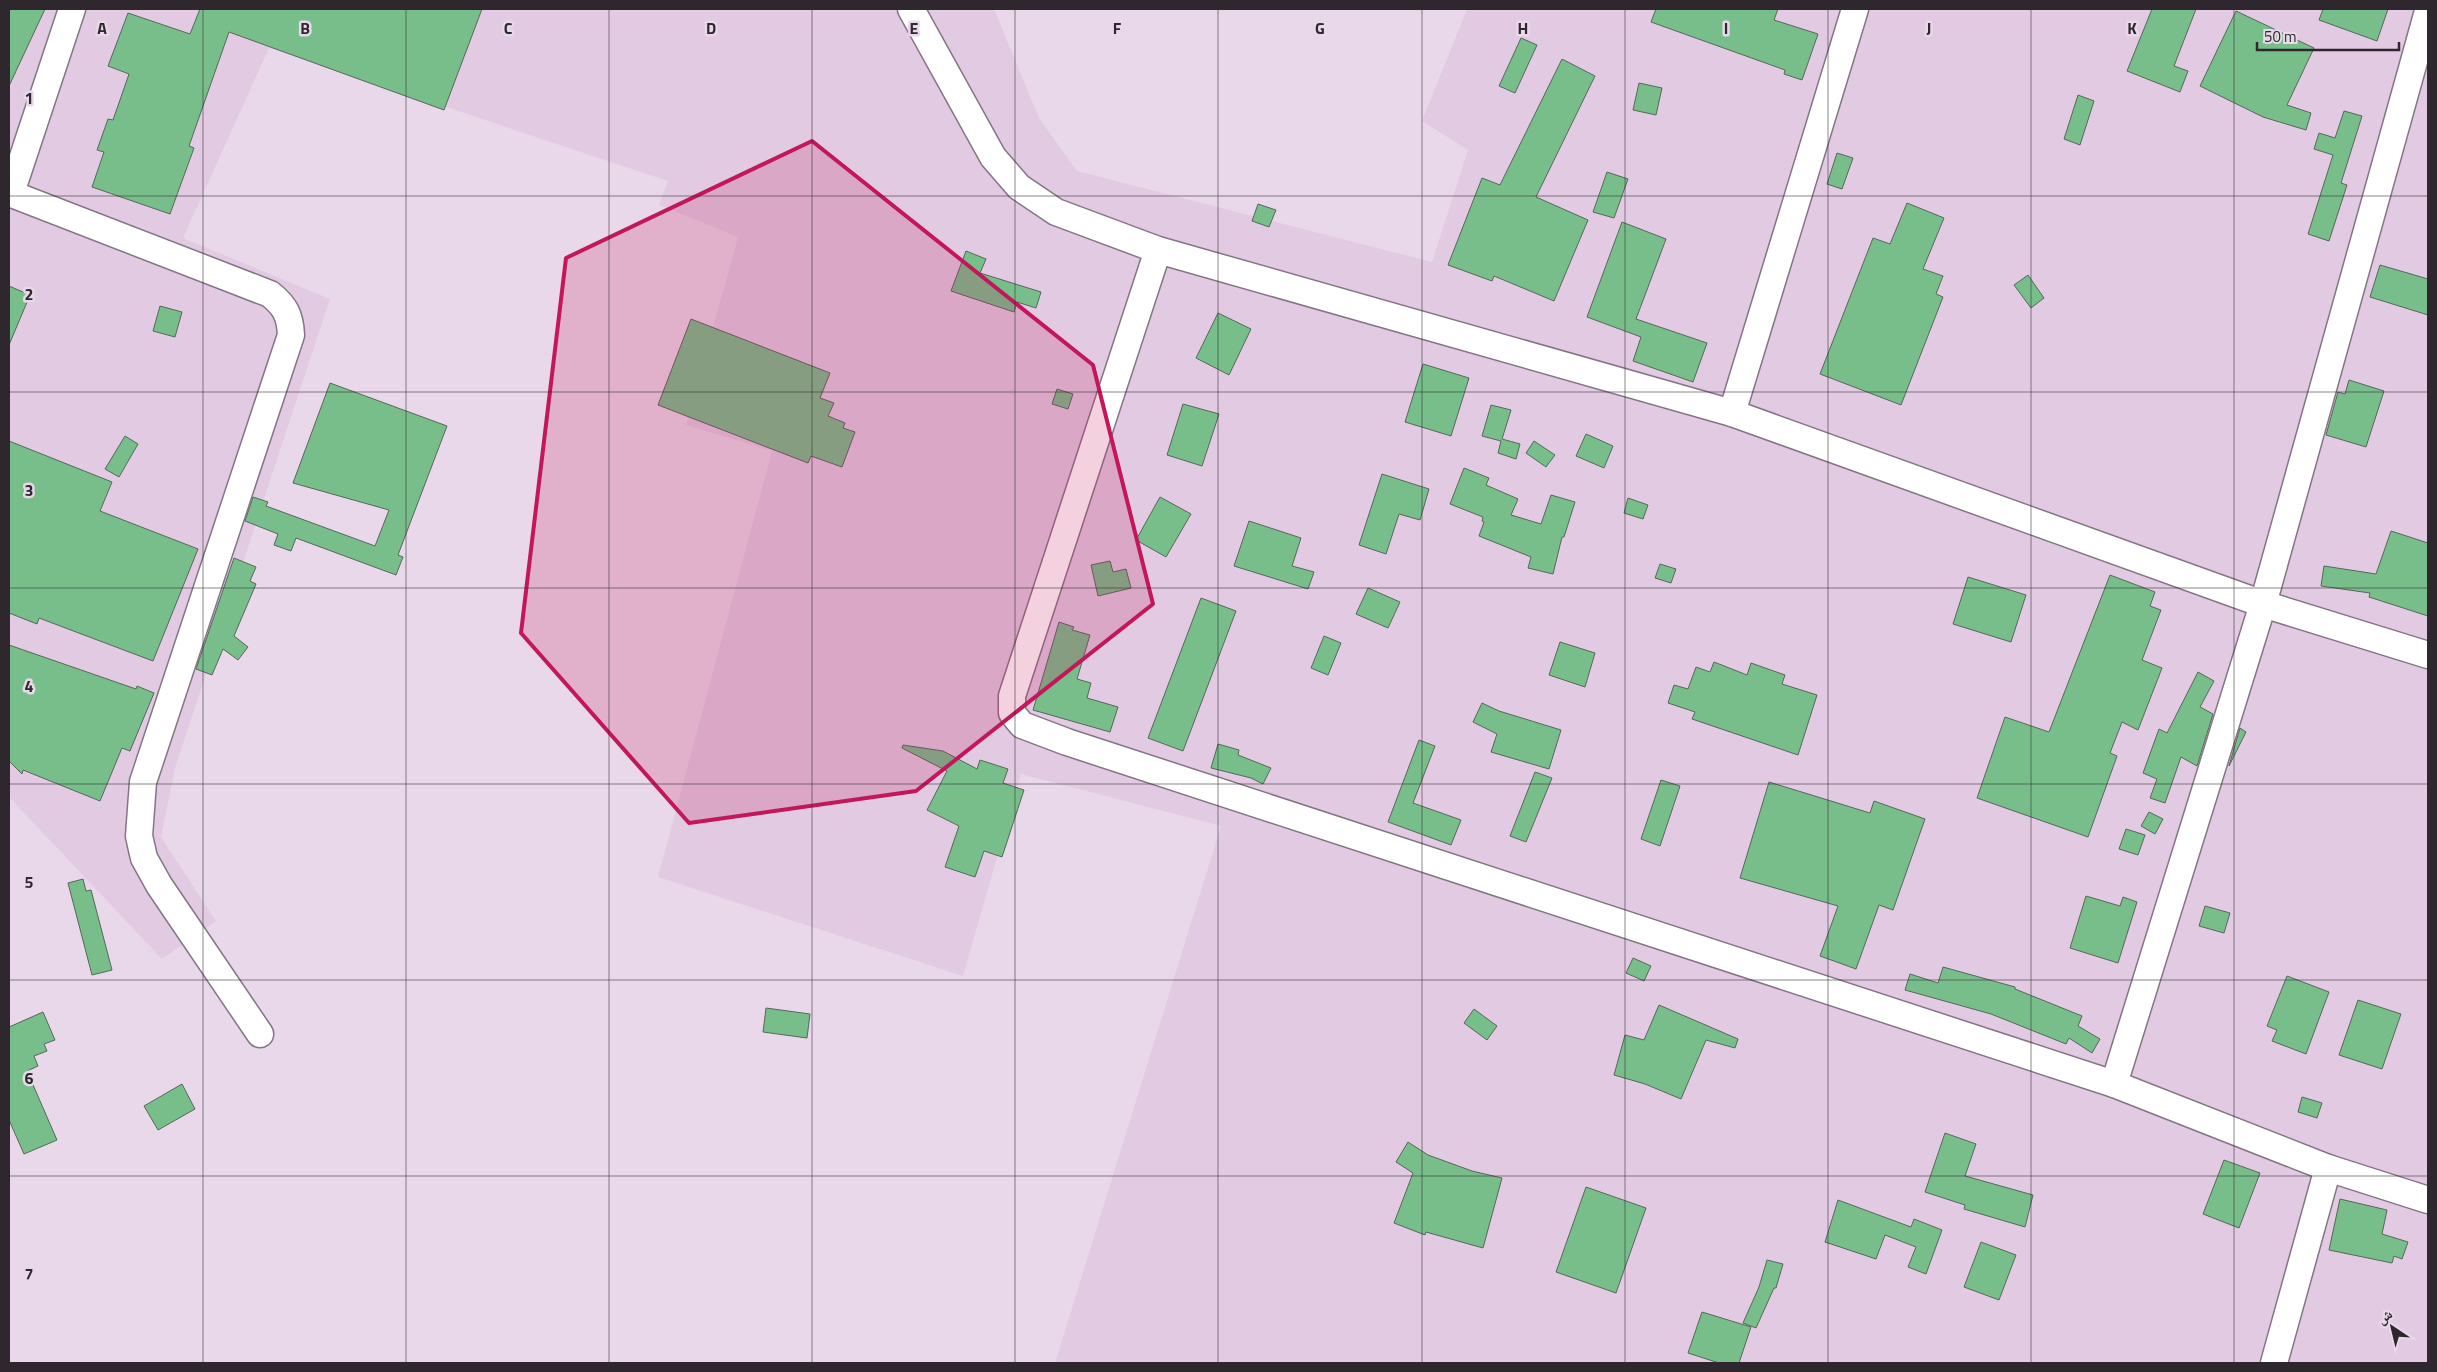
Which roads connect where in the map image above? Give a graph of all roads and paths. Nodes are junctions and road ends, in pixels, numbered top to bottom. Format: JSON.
{"nodes":[{"id":1,"x":72,"y":9,"type":"edge"},
{"id":2,"x":911,"y":9,"type":"edge"},
{"id":3,"x":1855,"y":9,"type":"edge"},
{"id":4,"x":2428,"y":11,"type":"edge"},
{"id":5,"x":10,"y":193,"type":"edge"},
{"id":6,"x":1158,"y":250,"type":"junction"},
{"id":7,"x":1732,"y":413,"type":"junction"},
{"id":8,"x":2263,"y":604,"type":"junction"},
{"id":9,"x":2428,"y":655,"type":"edge"},
{"id":10,"x":260,"y":1034,"type":"dead end"},
{"id":11,"x":2114,"y":1084,"type":"junction"},
{"id":12,"x":2328,"y":1168,"type":"junction"},
{"id":13,"x":2428,"y":1200,"type":"edge"},
{"id":14,"x":2274,"y":1363,"type":"edge"}],
"edges":[{"from":1,"to":5,"type":"lane"},
{"from":2,"to":6,"type":"lane"},
{"from":3,"to":7,"type":"lane"},
{"from":4,"to":8,"type":"lane"},
{"from":5,"to":10,"type":"lane"},
{"from":6,"to":7,"type":"lane"},
{"from":6,"to":11,"type":"lane"},
{"from":7,"to":8,"type":"lane"},
{"from":8,"to":9,"type":"lane"},
{"from":8,"to":11,"type":"lane"},
{"from":11,"to":12,"type":"lane"},
{"from":12,"to":13,"type":"lane"},
{"from":12,"to":14,"type":"lane"}]}
